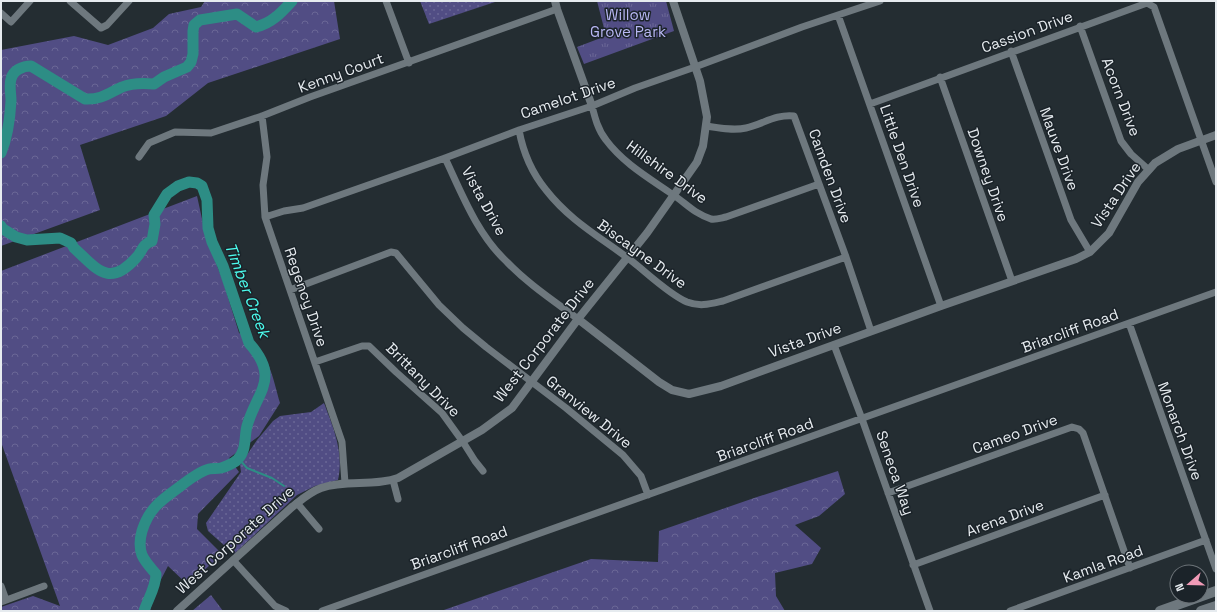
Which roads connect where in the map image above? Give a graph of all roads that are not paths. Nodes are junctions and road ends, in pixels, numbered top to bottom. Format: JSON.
{"nodes":[{"id":1,"x":30,"y":1,"type":"edge"},
{"id":2,"x":70,"y":1,"type":"edge"},
{"id":3,"x":129,"y":1,"type":"edge"},
{"id":4,"x":386,"y":1,"type":"edge"},
{"id":5,"x":673,"y":1,"type":"edge"},
{"id":6,"x":880,"y":1,"type":"edge"},
{"id":7,"x":556,"y":5,"type":"edge"},
{"id":8,"x":1,"y":14,"type":"edge"},
{"id":9,"x":838,"y":15,"type":"junction"},
{"id":10,"x":1080,"y":26,"type":"junction"},
{"id":11,"x":1011,"y":51,"type":"junction"},
{"id":12,"x":409,"y":63,"type":"junction"},
{"id":13,"x":695,"y":68,"type":"junction"},
{"id":14,"x":940,"y":77,"type":"junction"},
{"id":15,"x":870,"y":104,"type":"junction"},
{"id":16,"x":592,"y":106,"type":"junction"},
{"id":17,"x":262,"y":116,"type":"junction"},
{"id":18,"x":706,"y":126,"type":"junction"},
{"id":19,"x":519,"y":130,"type":"junction"},
{"id":20,"x":1216,"y":135,"type":"edge"},
{"id":21,"x":1201,"y":140,"type":"junction"},
{"id":22,"x":139,"y":157,"type":"dead end"},
{"id":23,"x":445,"y":158,"type":"junction"},
{"id":24,"x":1149,"y":170,"type":"junction"},
{"id":25,"x":1216,"y":182,"type":"edge"},
{"id":26,"x":819,"y":184,"type":"junction"},
{"id":27,"x":674,"y":195,"type":"junction"},
{"id":28,"x":265,"y":217,"type":"junction"},
{"id":29,"x":1090,"y":252,"type":"junction"},
{"id":30,"x":846,"y":257,"type":"junction"},
{"id":31,"x":627,"y":258,"type":"junction"},
{"id":32,"x":1012,"y":281,"type":"junction"},
{"id":33,"x":290,"y":290,"type":"junction"},
{"id":34,"x":1216,"y":292,"type":"edge"},
{"id":35,"x":941,"y":306,"type":"junction"},
{"id":36,"x":578,"y":319,"type":"junction"},
{"id":37,"x":1129,"y":324,"type":"junction"},
{"id":38,"x":870,"y":331,"type":"junction"},
{"id":39,"x":834,"y":345,"type":"junction"},
{"id":40,"x":315,"y":362,"type":"junction"},
{"id":41,"x":532,"y":382,"type":"junction"},
{"id":42,"x":862,"y":419,"type":"junction"},
{"id":43,"x":463,"y":442,"type":"junction"},
{"id":44,"x":483,"y":471,"type":"dead end"},
{"id":45,"x":393,"y":480,"type":"junction"},
{"id":46,"x":345,"y":483,"type":"junction"},
{"id":47,"x":888,"y":494,"type":"junction"},
{"id":48,"x":648,"y":495,"type":"junction"},
{"id":49,"x":1105,"y":495,"type":"junction"},
{"id":50,"x":398,"y":499,"type":"dead end"},
{"id":51,"x":297,"y":503,"type":"junction"},
{"id":52,"x":319,"y":528,"type":"dead end"},
{"id":53,"x":1206,"y":540,"type":"junction"},
{"id":54,"x":233,"y":560,"type":"junction"},
{"id":55,"x":914,"y":565,"type":"junction"},
{"id":56,"x":1130,"y":568,"type":"junction"},
{"id":57,"x":1216,"y":569,"type":"edge"},
{"id":58,"x":1,"y":586,"type":"edge"},
{"id":59,"x":44,"y":586,"type":"dead end"},
{"id":60,"x":1216,"y":591,"type":"edge"},
{"id":61,"x":3,"y":601,"type":"edge"},
{"id":62,"x":1216,"y":606,"type":"edge"},
{"id":63,"x":177,"y":611,"type":"edge"},
{"id":64,"x":286,"y":611,"type":"edge"},
{"id":65,"x":322,"y":611,"type":"edge"},
{"id":66,"x":930,"y":611,"type":"edge"},
{"id":67,"x":1010,"y":611,"type":"edge"},
{"id":68,"x":1160,"y":611,"type":"edge"},
{"id":69,"x":1201,"y":611,"type":"edge"}],
"edges":[{"from":1,"to":8,"type":"street"},
{"from":2,"to":3,"type":"street"},
{"from":4,"to":12,"type":"street"},
{"from":5,"to":13,"type":"street","name":"West Corporate Drive"},
{"from":6,"to":9,"type":"street","name":"Camelot Drive"},
{"from":7,"to":12,"type":"street","name":"Kenny Court"},
{"from":7,"to":16,"type":"street"},
{"from":9,"to":13,"type":"street","name":"Camelot Drive"},
{"from":9,"to":15,"type":"street","name":"Little Den Drive"},
{"from":10,"to":11,"type":"street","name":"Cassion Drive"},
{"from":10,"to":21,"type":"street","name":"Cassion Drive"},
{"from":10,"to":24,"type":"street","name":"Acorn Drive"},
{"from":11,"to":14,"type":"street","name":"Cassion Drive"},
{"from":11,"to":29,"type":"street","name":"Mauve Drive"},
{"from":12,"to":17,"type":"street","name":"Kenny Court"},
{"from":13,"to":16,"type":"street","name":"Camelot Drive"},
{"from":13,"to":18,"type":"street","name":"West Corporate Drive"},
{"from":14,"to":15,"type":"street","name":"Cassion Drive"},
{"from":14,"to":32,"type":"street","name":"Downey Drive"},
{"from":15,"to":35,"type":"street","name":"Little Den Drive"},
{"from":16,"to":19,"type":"street","name":"Camelot Drive"},
{"from":16,"to":27,"type":"street","name":"Hillshire Drive"},
{"from":17,"to":22,"type":"street","name":"Kenny Court"},
{"from":17,"to":28,"type":"street","name":"Regency Drive"},
{"from":18,"to":26,"type":"street","name":"Camden Drive"},
{"from":18,"to":27,"type":"street","name":"West Corporate Drive"},
{"from":19,"to":23,"type":"street","name":"Camelot Drive"},
{"from":19,"to":31,"type":"street","name":"Biscayne Drive"},
{"from":20,"to":21,"type":"street","name":"Vista Drive"},
{"from":21,"to":24,"type":"street","name":"Vista Drive"},
{"from":21,"to":25,"type":"street","name":"Cassion Drive"},
{"from":23,"to":28,"type":"street","name":"Camelot Drive"},
{"from":23,"to":36,"type":"street","name":"Vista Drive"},
{"from":24,"to":29,"type":"street","name":"Vista Drive"},
{"from":26,"to":27,"type":"street","name":"Hillshire Drive"},
{"from":26,"to":30,"type":"street","name":"Camden Drive"},
{"from":27,"to":31,"type":"street","name":"West Corporate Drive"},
{"from":28,"to":33,"type":"street","name":"Regency Drive"},
{"from":29,"to":32,"type":"street","name":"Vista Drive"},
{"from":30,"to":31,"type":"street","name":"Biscayne Drive"},
{"from":30,"to":38,"type":"street","name":"Camden Drive"},
{"from":31,"to":36,"type":"street","name":"West Corporate Drive"},
{"from":32,"to":35,"type":"street","name":"Vista Drive"},
{"from":33,"to":40,"type":"street","name":"Regency Drive"},
{"from":33,"to":41,"type":"street","name":"Granview Drive"},
{"from":34,"to":37,"type":"street","name":"Briarcliff Road"},
{"from":35,"to":38,"type":"street","name":"Vista Drive"},
{"from":36,"to":39,"type":"street","name":"Vista Drive"},
{"from":36,"to":41,"type":"street","name":"West Corporate Drive"},
{"from":37,"to":42,"type":"street","name":"Briarcliff Road"},
{"from":37,"to":53,"type":"street","name":"Monarch Drive"},
{"from":38,"to":39,"type":"street","name":"Vista Drive"},
{"from":39,"to":42,"type":"street","name":"Seneca Way"},
{"from":40,"to":43,"type":"street","name":"Brittany Drive"},
{"from":40,"to":46,"type":"street","name":"Regency Drive"},
{"from":41,"to":43,"type":"street","name":"West Corporate Drive"},
{"from":41,"to":48,"type":"street","name":"Granview Drive"},
{"from":42,"to":47,"type":"street","name":"Seneca Way"},
{"from":42,"to":48,"type":"street","name":"Briarcliff Road"},
{"from":43,"to":44,"type":"street"},
{"from":43,"to":45,"type":"street","name":"West Corporate Drive"},
{"from":45,"to":46,"type":"street","name":"West Corporate Drive"},
{"from":45,"to":50,"type":"street"},
{"from":46,"to":51,"type":"street","name":"West Corporate Drive"},
{"from":47,"to":49,"type":"street","name":"Cameo Drive"},
{"from":47,"to":55,"type":"street","name":"Seneca Way"},
{"from":48,"to":65,"type":"street","name":"Briarcliff Road"},
{"from":49,"to":55,"type":"street","name":"Arena Drive"},
{"from":49,"to":56,"type":"street","name":"Cameo Drive"},
{"from":51,"to":52,"type":"street"},
{"from":51,"to":54,"type":"street","name":"West Corporate Drive"},
{"from":53,"to":56,"type":"street","name":"Kamla Road"},
{"from":53,"to":57,"type":"street","name":"Monarch Drive"},
{"from":54,"to":63,"type":"street","name":"West Corporate Drive"},
{"from":54,"to":64,"type":"street"},
{"from":55,"to":66,"type":"street","name":"Seneca Way"},
{"from":56,"to":67,"type":"street","name":"Kamla Road"},
{"from":58,"to":61,"type":"street"},
{"from":59,"to":61,"type":"street"},
{"from":60,"to":68,"type":"main road"},
{"from":62,"to":69,"type":"main road"}]}
